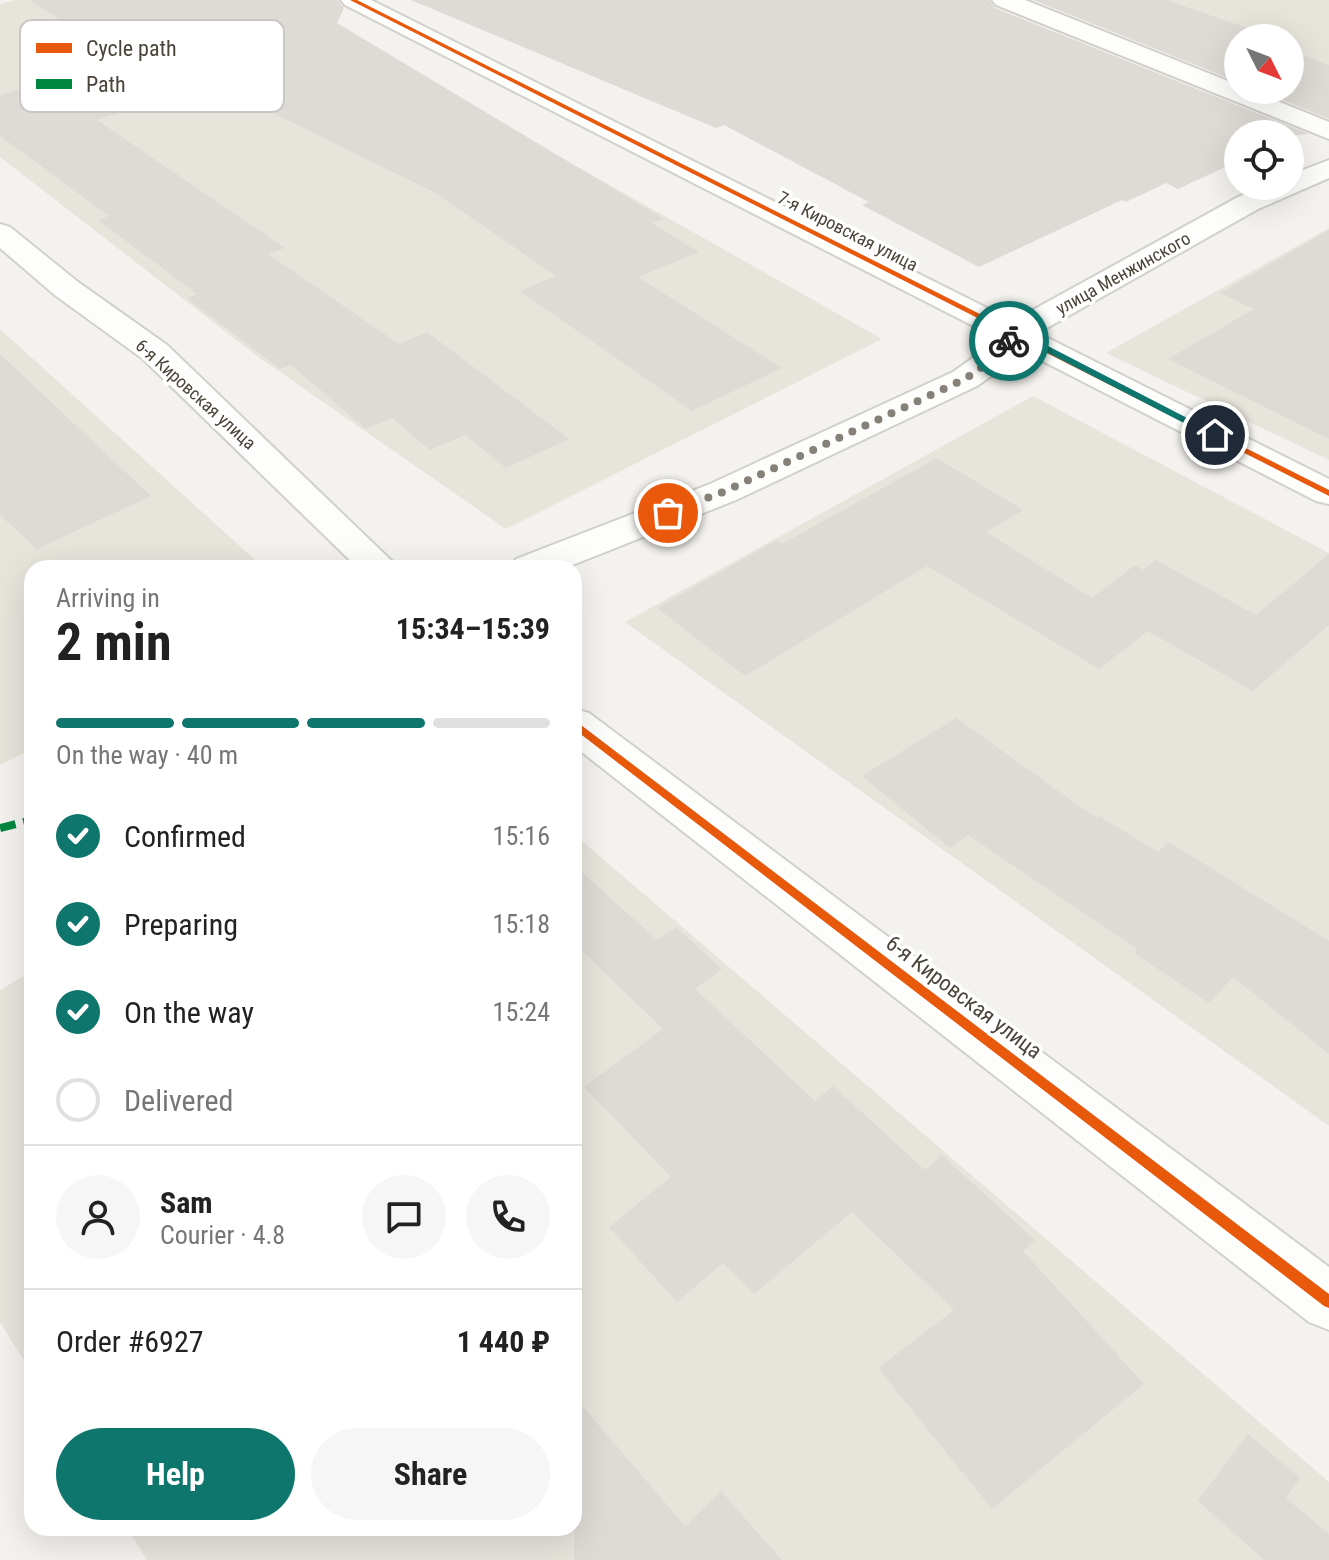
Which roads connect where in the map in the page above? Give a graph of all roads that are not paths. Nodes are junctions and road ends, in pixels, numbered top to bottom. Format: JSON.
{"nodes":[{"id":1,"x":353,"y":0,"type":"edge"},
{"id":2,"x":1004,"y":0,"type":"edge"},
{"id":3,"x":1329,"y":131,"type":"edge"},
{"id":4,"x":1329,"y":168,"type":"edge"},
{"id":5,"x":1304,"y":178,"type":"edge"},
{"id":6,"x":1255,"y":200,"type":"edge"},
{"id":7,"x":0,"y":233,"type":"edge"},
{"id":8,"x":1015,"y":333,"type":"junction"},
{"id":9,"x":1329,"y":493,"type":"edge"},
{"id":10,"x":372,"y":560,"type":"edge"},
{"id":11,"x":550,"y":560,"type":"edge"},
{"id":12,"x":582,"y":730,"type":"edge"},
{"id":13,"x":1329,"y":1302,"type":"edge"}],
"edges":[{"from":1,"to":8,"type":"street","name":"7-я Кировская улица"},
{"from":2,"to":3,"type":"street"},
{"from":4,"to":5,"type":"street","name":"улица Менжинского"},
{"from":6,"to":8,"type":"street","name":"улица Менжинского"},
{"from":7,"to":10,"type":"street","name":"6-я Кировская улица"},
{"from":8,"to":9,"type":"street","name":"7-я Кировская улица"},
{"from":8,"to":11,"type":"street","name":"улица Менжинского"},
{"from":12,"to":13,"type":"street","name":"6-я Кировская улица"}]}
